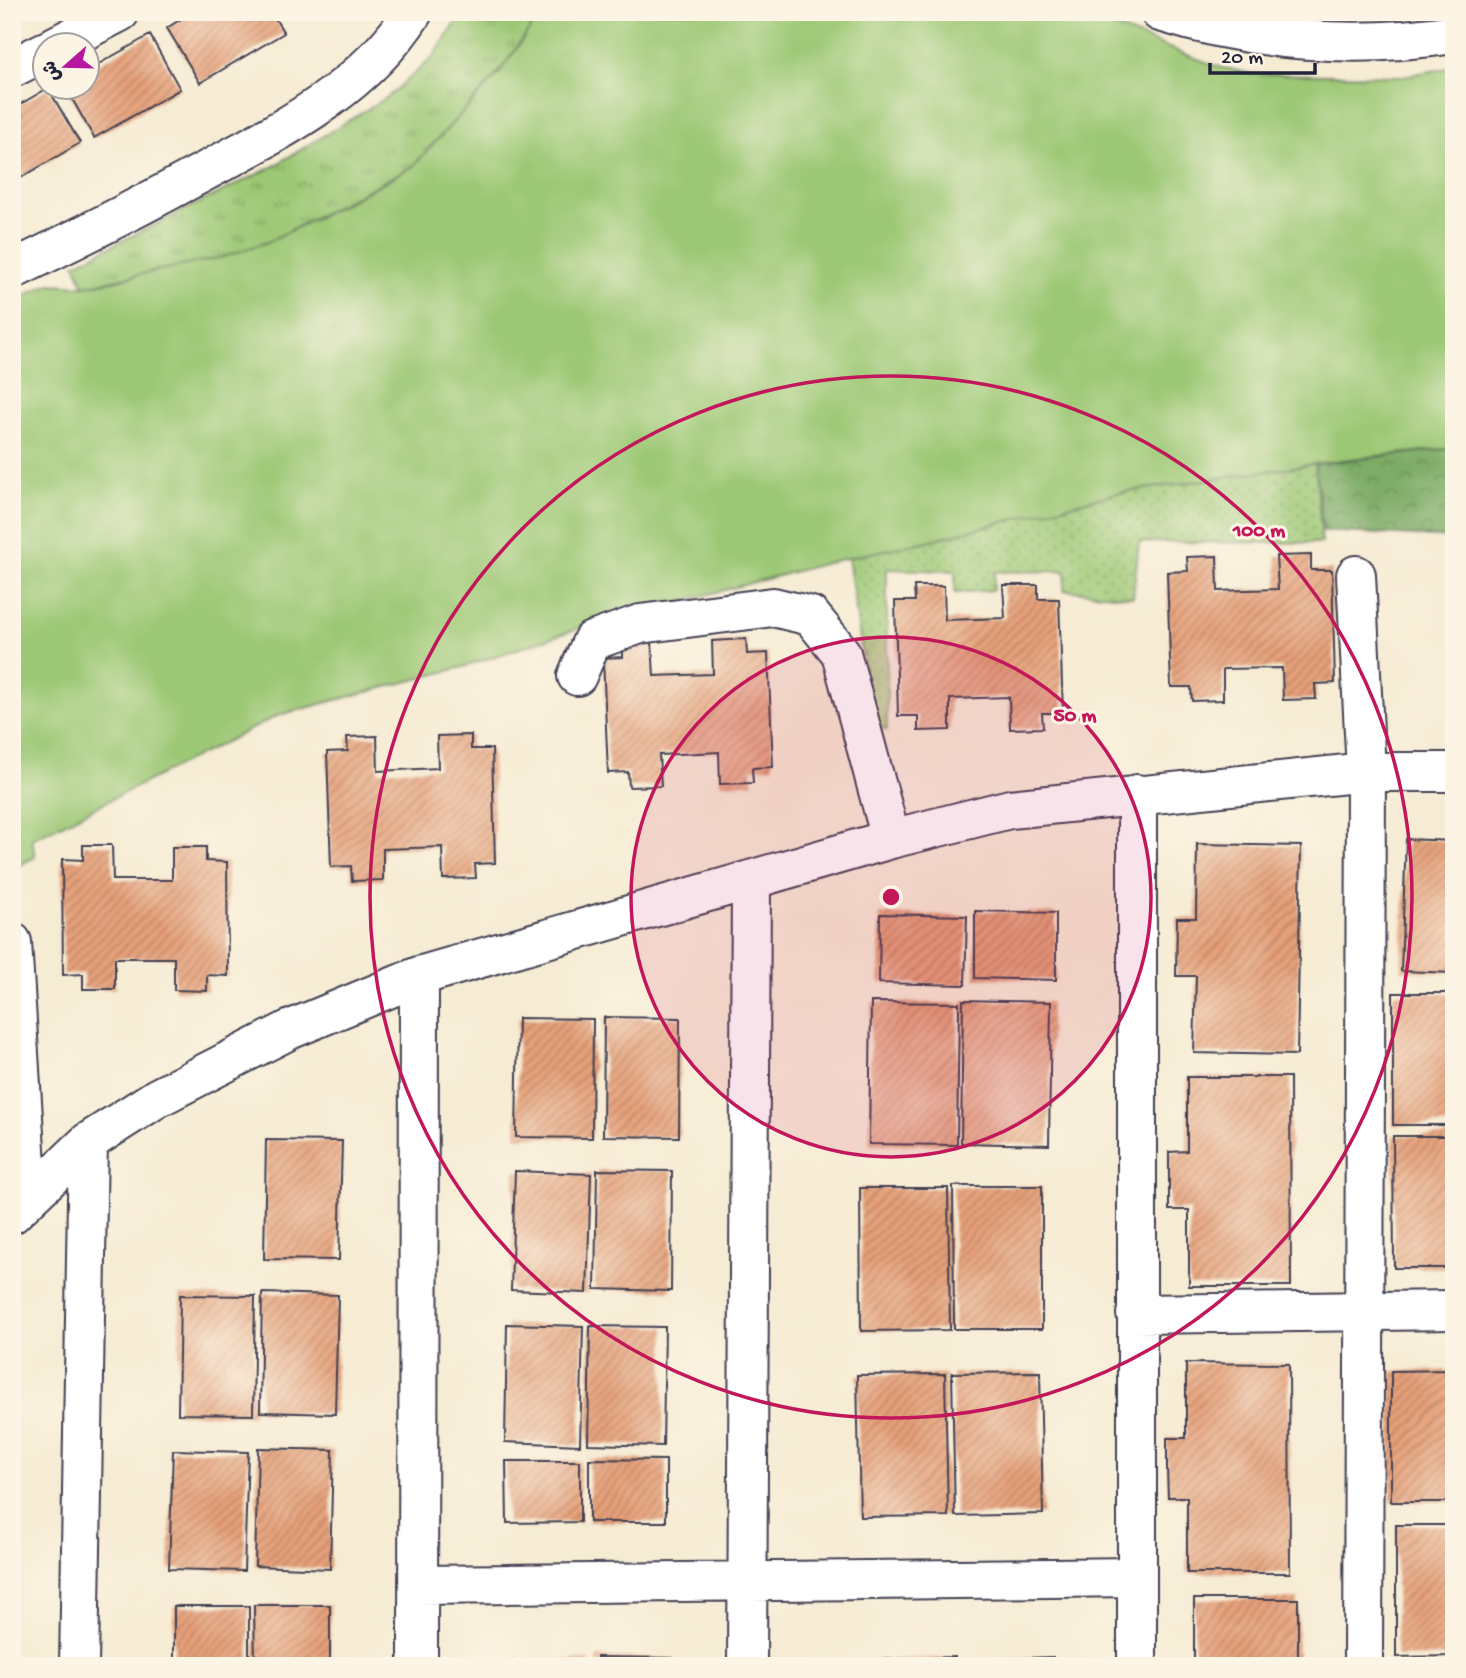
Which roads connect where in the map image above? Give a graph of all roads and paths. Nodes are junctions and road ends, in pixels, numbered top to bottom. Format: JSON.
{"nodes":[{"id":1,"x":120,"y":12,"type":"edge"},
{"id":2,"x":413,"y":12,"type":"edge"},
{"id":3,"x":1160,"y":12,"type":"edge"},
{"id":4,"x":82,"y":32,"type":"edge"},
{"id":5,"x":1454,"y":34,"type":"edge"},
{"id":6,"x":32,"y":58,"type":"edge"},
{"id":7,"x":12,"y":68,"type":"edge"},
{"id":8,"x":12,"y":270,"type":"edge"},
{"id":9,"x":1356,"y":575,"type":"dead end"},
{"id":10,"x":577,"y":676,"type":"dead end"},
{"id":11,"x":1366,"y":772,"type":"junction"},
{"id":12,"x":1454,"y":772,"type":"edge"},
{"id":13,"x":1138,"y":794,"type":"junction"},
{"id":14,"x":891,"y":839,"type":"junction"},
{"id":15,"x":751,"y":881,"type":"junction"},
{"id":16,"x":12,"y":942,"type":"edge"},
{"id":17,"x":419,"y":976,"type":"junction"},
{"id":18,"x":88,"y":1142,"type":"junction"},
{"id":19,"x":20,"y":1205,"type":"edge"},
{"id":20,"x":1454,"y":1310,"type":"edge"},
{"id":21,"x":1363,"y":1311,"type":"junction"},
{"id":22,"x":1136,"y":1314,"type":"junction"},
{"id":23,"x":1137,"y":1577,"type":"junction"},
{"id":24,"x":747,"y":1582,"type":"junction"},
{"id":25,"x":418,"y":1586,"type":"junction"},
{"id":26,"x":79,"y":1666,"type":"edge"},
{"id":27,"x":418,"y":1666,"type":"edge"},
{"id":28,"x":747,"y":1666,"type":"edge"},
{"id":29,"x":1137,"y":1666,"type":"edge"},
{"id":30,"x":1363,"y":1666,"type":"edge"}],
"edges":[{"from":1,"to":4,"type":"street"},
{"from":2,"to":8,"type":"street"},
{"from":3,"to":5,"type":"street"},
{"from":6,"to":7,"type":"street"},
{"from":9,"to":11,"type":"street"},
{"from":10,"to":14,"type":"street"},
{"from":11,"to":12,"type":"street"},
{"from":11,"to":13,"type":"street"},
{"from":11,"to":21,"type":"street"},
{"from":13,"to":14,"type":"street"},
{"from":13,"to":22,"type":"street"},
{"from":14,"to":15,"type":"street"},
{"from":15,"to":17,"type":"street"},
{"from":15,"to":24,"type":"street"},
{"from":16,"to":19,"type":"street"},
{"from":17,"to":18,"type":"street"},
{"from":17,"to":25,"type":"street"},
{"from":18,"to":19,"type":"street"},
{"from":18,"to":26,"type":"street"},
{"from":20,"to":21,"type":"street"},
{"from":21,"to":22,"type":"street"},
{"from":21,"to":30,"type":"street"},
{"from":22,"to":23,"type":"street"},
{"from":23,"to":24,"type":"street"},
{"from":23,"to":29,"type":"street"},
{"from":24,"to":25,"type":"street"},
{"from":24,"to":28,"type":"street"},
{"from":25,"to":27,"type":"street"}]}
